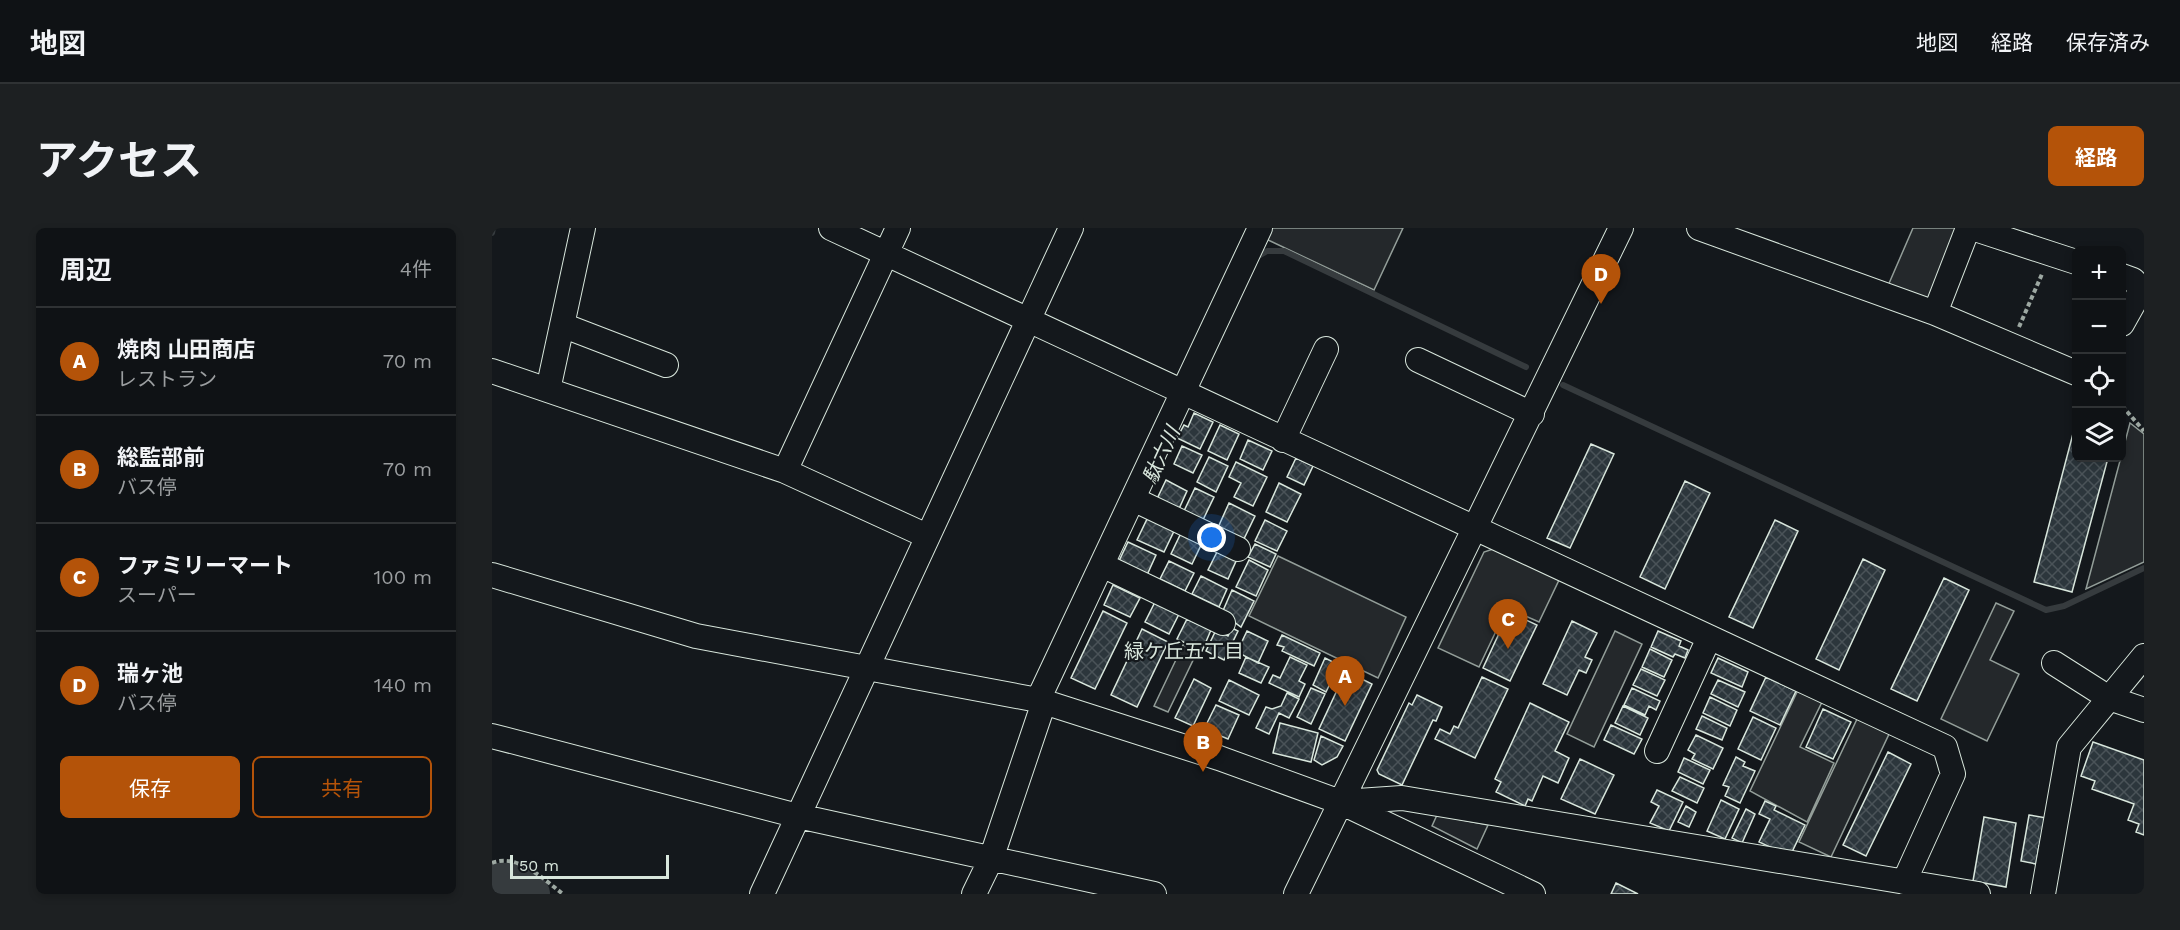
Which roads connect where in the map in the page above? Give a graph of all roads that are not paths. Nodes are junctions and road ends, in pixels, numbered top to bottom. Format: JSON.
{"nodes":[{"id":1,"x":583,"y":228,"type":"edge"},
{"id":2,"x":831,"y":228,"type":"edge"},
{"id":3,"x":898,"y":228,"type":"edge"},
{"id":4,"x":1071,"y":228,"type":"edge"},
{"id":5,"x":1260,"y":228,"type":"edge"},
{"id":6,"x":1621,"y":228,"type":"edge"},
{"id":7,"x":1699,"y":228,"type":"edge"},
{"id":8,"x":1970,"y":228,"type":"edge"},
{"id":9,"x":886,"y":252,"type":"junction"},
{"id":10,"x":2072,"y":261,"type":"edge"},
{"id":11,"x":2126,"y":278,"type":"edge"},
{"id":12,"x":2143,"y":291,"type":"edge"},
{"id":13,"x":1935,"y":313,"type":"junction"},
{"id":14,"x":2126,"y":316,"type":"edge"},
{"id":15,"x":1028,"y":320,"type":"junction"},
{"id":16,"x":562,"y":325,"type":"junction"},
{"id":17,"x":1326,"y":349,"type":"dead end"},
{"id":18,"x":1418,"y":360,"type":"dead end"},
{"id":19,"x":666,"y":366,"type":"dead end"},
{"id":20,"x":492,"y":371,"type":"edge"},
{"id":21,"x":2072,"y":371,"type":"edge"},
{"id":22,"x":548,"y":390,"type":"junction"},
{"id":23,"x":1188,"y":395,"type":"junction"},
{"id":24,"x":1532,"y":414,"type":"junction"},
{"id":25,"x":1284,"y":440,"type":"junction"},
{"id":26,"x":785,"y":471,"type":"junction"},
{"id":27,"x":1133,"y":499,"type":"junction"},
{"id":28,"x":1474,"y":529,"type":"junction"},
{"id":29,"x":927,"y":536,"type":"junction"},
{"id":30,"x":1238,"y":549,"type":"dead end"},
{"id":31,"x":1108,"y":568,"type":"junction"},
{"id":32,"x":492,"y":575,"type":"edge"},
{"id":33,"x":1223,"y":623,"type":"dead end"},
{"id":34,"x":1709,"y":638,"type":"junction"},
{"id":35,"x":2144,"y":656,"type":"edge"},
{"id":36,"x":2054,"y":663,"type":"dead end"},
{"id":37,"x":865,"y":670,"type":"junction"},
{"id":38,"x":2109,"y":698,"type":"junction"},
{"id":39,"x":1041,"y":701,"type":"junction"},
{"id":40,"x":2144,"y":710,"type":"edge"},
{"id":41,"x":492,"y":736,"type":"edge"},
{"id":42,"x":1658,"y":751,"type":"dead end"},
{"id":43,"x":1340,"y":802,"type":"junction"},
{"id":44,"x":798,"y":816,"type":"junction"},
{"id":45,"x":991,"y":859,"type":"junction"},
{"id":46,"x":1904,"y":882,"type":"junction"},
{"id":47,"x":762,"y":894,"type":"edge"},
{"id":48,"x":974,"y":894,"type":"edge"},
{"id":49,"x":1154,"y":894,"type":"edge"},
{"id":50,"x":1296,"y":894,"type":"edge"},
{"id":51,"x":1533,"y":894,"type":"edge"},
{"id":52,"x":1978,"y":894,"type":"edge"},
{"id":53,"x":2043,"y":894,"type":"edge"}],
"edges":[{"from":1,"to":16,"type":"street"},
{"from":2,"to":9,"type":"street"},
{"from":3,"to":9,"type":"street"},
{"from":4,"to":15,"type":"street"},
{"from":5,"to":23,"type":"street"},
{"from":6,"to":24,"type":"street"},
{"from":7,"to":13,"type":"street"},
{"from":8,"to":10,"type":"street"},
{"from":8,"to":13,"type":"street"},
{"from":9,"to":15,"type":"street"},
{"from":9,"to":26,"type":"street"},
{"from":11,"to":12,"type":"street"},
{"from":12,"to":14,"type":"street"},
{"from":13,"to":21,"type":"street"},
{"from":15,"to":23,"type":"street"},
{"from":15,"to":29,"type":"street"},
{"from":16,"to":19,"type":"street"},
{"from":16,"to":22,"type":"street"},
{"from":17,"to":25,"type":"street"},
{"from":18,"to":24,"type":"street"},
{"from":20,"to":22,"type":"street"},
{"from":22,"to":26,"type":"street"},
{"from":23,"to":25,"type":"street"},
{"from":23,"to":27,"type":"street"},
{"from":24,"to":28,"type":"street"},
{"from":25,"to":28,"type":"street"},
{"from":26,"to":29,"type":"street"},
{"from":27,"to":30,"type":"street"},
{"from":27,"to":31,"type":"street"},
{"from":28,"to":34,"type":"street"},
{"from":28,"to":43,"type":"street"},
{"from":29,"to":37,"type":"street"},
{"from":31,"to":33,"type":"street"},
{"from":31,"to":39,"type":"street"},
{"from":32,"to":37,"type":"street"},
{"from":34,"to":42,"type":"street"},
{"from":34,"to":46,"type":"street"},
{"from":35,"to":38,"type":"street"},
{"from":36,"to":38,"type":"street"},
{"from":37,"to":39,"type":"street"},
{"from":37,"to":44,"type":"street"},
{"from":38,"to":40,"type":"street"},
{"from":38,"to":53,"type":"street"},
{"from":39,"to":43,"type":"street"},
{"from":39,"to":45,"type":"street"},
{"from":41,"to":44,"type":"street"},
{"from":43,"to":46,"type":"street"},
{"from":43,"to":50,"type":"street"},
{"from":43,"to":51,"type":"street"},
{"from":44,"to":45,"type":"street"},
{"from":44,"to":47,"type":"street"},
{"from":45,"to":48,"type":"street"},
{"from":45,"to":49,"type":"street"},
{"from":46,"to":52,"type":"street"}]}
